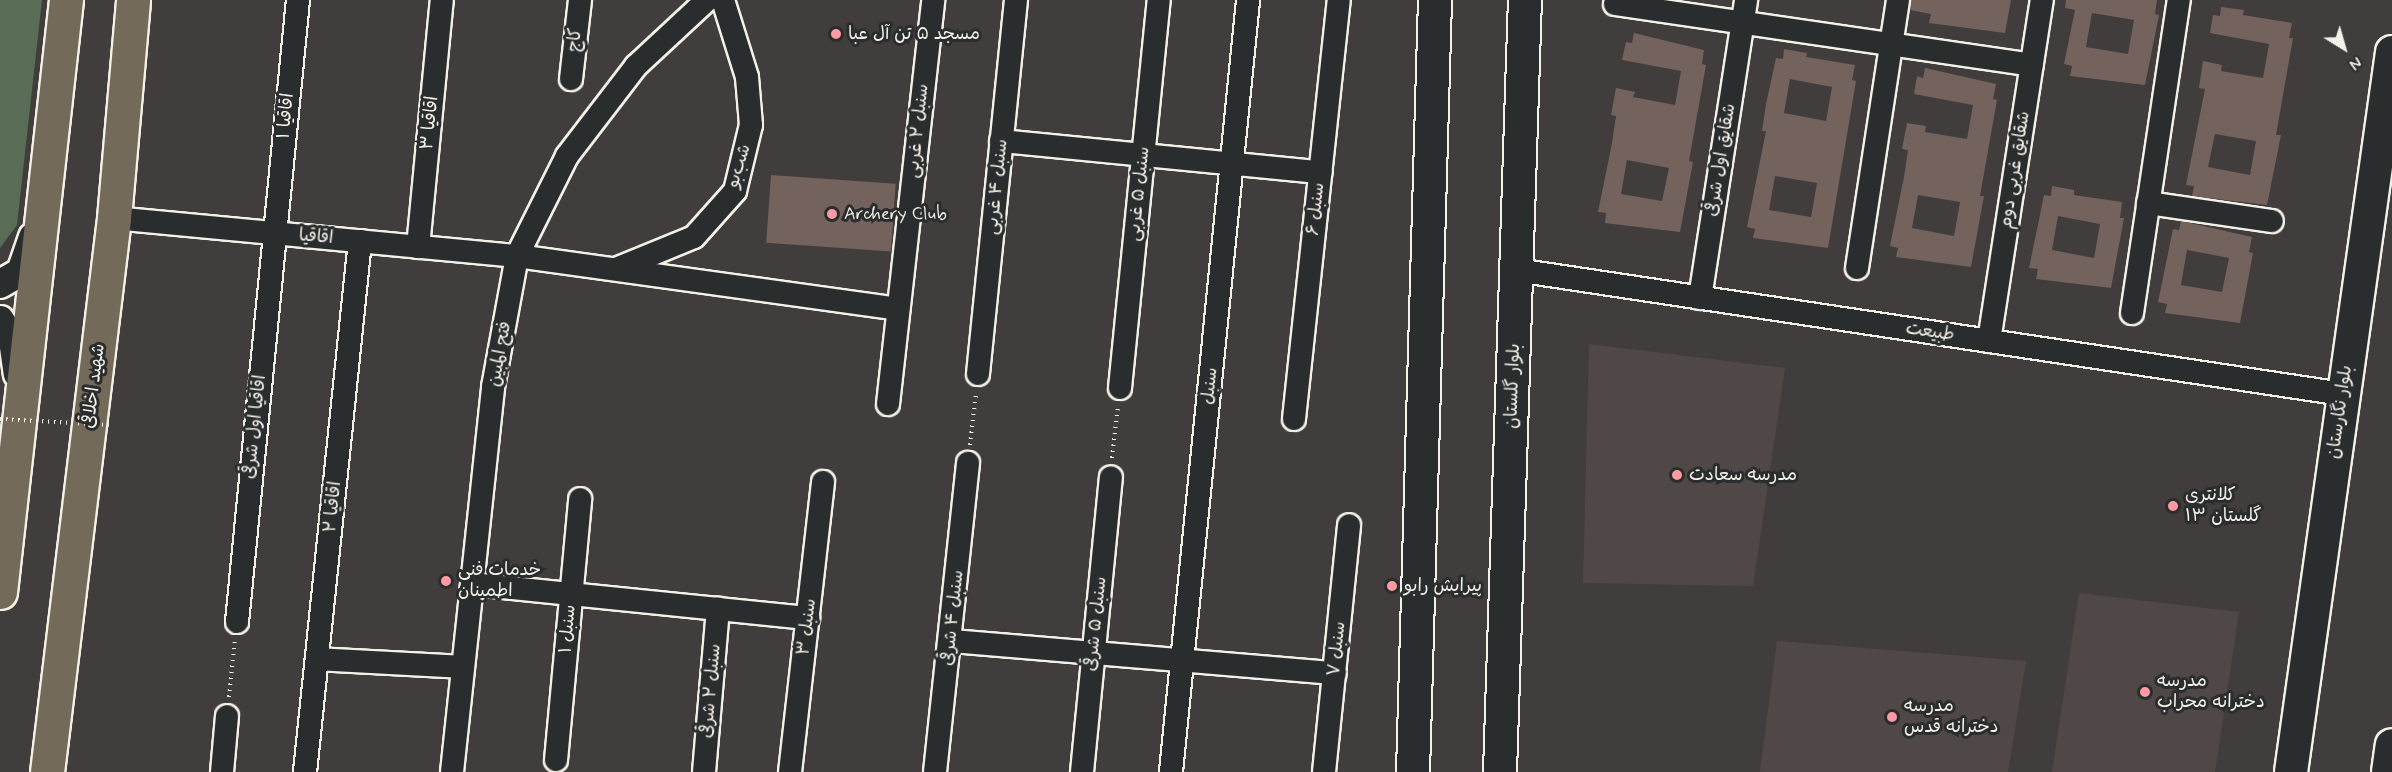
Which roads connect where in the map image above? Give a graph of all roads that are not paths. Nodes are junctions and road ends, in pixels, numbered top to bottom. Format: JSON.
{"nodes":[{"id":1,"x":66,"y":0,"type":"edge"},
{"id":2,"x":133,"y":0,"type":"edge"},
{"id":3,"x":298,"y":0,"type":"edge"},
{"id":4,"x":442,"y":0,"type":"edge"},
{"id":5,"x":580,"y":0,"type":"edge"},
{"id":6,"x":707,"y":0,"type":"edge"},
{"id":7,"x":723,"y":0,"type":"edge"},
{"id":8,"x":933,"y":0,"type":"edge"},
{"id":9,"x":1016,"y":0,"type":"edge"},
{"id":10,"x":1159,"y":0,"type":"edge"},
{"id":11,"x":1248,"y":0,"type":"edge"},
{"id":12,"x":1339,"y":0,"type":"edge"},
{"id":13,"x":1435,"y":0,"type":"edge"},
{"id":14,"x":1525,"y":0,"type":"edge"},
{"id":15,"x":1898,"y":0,"type":"edge"},
{"id":16,"x":2042,"y":0,"type":"edge"},
{"id":17,"x":2179,"y":0,"type":"edge"},
{"id":18,"x":1615,"y":4,"type":"dead end"},
{"id":19,"x":1744,"y":11,"type":"edge"},
{"id":20,"x":1891,"y":44,"type":"junction"},
{"id":21,"x":2392,"y":52,"type":"edge"},
{"id":22,"x":2032,"y":65,"type":"junction"},
{"id":23,"x":571,"y":79,"type":"dead end"},
{"id":24,"x":1001,"y":141,"type":"junction"},
{"id":25,"x":1143,"y":154,"type":"junction"},
{"id":26,"x":1232,"y":163,"type":"junction"},
{"id":27,"x":1320,"y":172,"type":"junction"},
{"id":28,"x":2148,"y":203,"type":"junction"},
{"id":29,"x":41,"y":213,"type":"junction"},
{"id":30,"x":114,"y":218,"type":"junction"},
{"id":31,"x":2272,"y":221,"type":"dead end"},
{"id":32,"x":274,"y":233,"type":"junction"},
{"id":33,"x":360,"y":241,"type":"junction"},
{"id":34,"x":418,"y":247,"type":"junction"},
{"id":35,"x":518,"y":256,"type":"junction"},
{"id":36,"x":1857,"y":268,"type":"dead end"},
{"id":37,"x":614,"y":269,"type":"junction"},
{"id":38,"x":1516,"y":270,"type":"junction"},
{"id":39,"x":1,"y":293,"type":"edge"},
{"id":40,"x":1700,"y":298,"type":"junction"},
{"id":41,"x":898,"y":309,"type":"junction"},
{"id":42,"x":2132,"y":313,"type":"dead end"},
{"id":43,"x":0,"y":320,"type":"edge"},
{"id":44,"x":1989,"y":341,"type":"junction"},
{"id":45,"x":978,"y":374,"type":"road end"},
{"id":46,"x":1120,"y":388,"type":"road end"},
{"id":47,"x":2343,"y":394,"type":"junction"},
{"id":48,"x":888,"y":404,"type":"dead end"},
{"id":49,"x":10,"y":408,"type":"edge"},
{"id":50,"x":1294,"y":419,"type":"dead end"},
{"id":51,"x":969,"y":463,"type":"road end"},
{"id":52,"x":1111,"y":477,"type":"road end"},
{"id":53,"x":823,"y":482,"type":"dead end"},
{"id":54,"x":580,"y":499,"type":"dead end"},
{"id":55,"x":1349,"y":525,"type":"dead end"},
{"id":56,"x":472,"y":584,"type":"junction"},
{"id":57,"x":0,"y":592,"type":"edge"},
{"id":58,"x":571,"y":594,"type":"junction"},
{"id":59,"x":718,"y":609,"type":"junction"},
{"id":60,"x":808,"y":618,"type":"junction"},
{"id":61,"x":237,"y":622,"type":"road end"},
{"id":62,"x":951,"y":641,"type":"junction"},
{"id":63,"x":1093,"y":653,"type":"junction"},
{"id":64,"x":317,"y":659,"type":"junction"},
{"id":65,"x":1182,"y":660,"type":"junction"},
{"id":66,"x":464,"y":667,"type":"junction"},
{"id":67,"x":1335,"y":673,"type":"junction"},
{"id":68,"x":227,"y":716,"type":"road end"},
{"id":69,"x":2392,"y":745,"type":"edge"},
{"id":70,"x":556,"y":760,"type":"dead end"},
{"id":71,"x":47,"y":772,"type":"edge"},
{"id":72,"x":222,"y":772,"type":"edge"},
{"id":73,"x":305,"y":772,"type":"edge"},
{"id":74,"x":452,"y":772,"type":"edge"},
{"id":75,"x":704,"y":772,"type":"edge"},
{"id":76,"x":790,"y":772,"type":"edge"},
{"id":77,"x":935,"y":772,"type":"edge"},
{"id":78,"x":1082,"y":772,"type":"edge"},
{"id":79,"x":1171,"y":772,"type":"edge"},
{"id":80,"x":1324,"y":772,"type":"edge"},
{"id":81,"x":1413,"y":772,"type":"edge"},
{"id":82,"x":1500,"y":772,"type":"edge"},
{"id":83,"x":2291,"y":772,"type":"edge"},
{"id":84,"x":2388,"y":772,"type":"edge"}],
"edges":[{"from":1,"to":29,"type":"main road"},
{"from":2,"to":30,"type":"main road","name":"شهید اخلاقی"},
{"from":3,"to":32,"type":"street","name":"اقاقیا ۱"},
{"from":4,"to":34,"type":"street","name":"اقاقیا ۳"},
{"from":5,"to":23,"type":"street","name":"کاج"},
{"from":6,"to":35,"type":"street","name":"فتح المبین"},
{"from":7,"to":37,"type":"street","name":"شب‌بو"},
{"from":8,"to":41,"type":"street","name":"سنبل ۲ غربی"},
{"from":9,"to":24,"type":"street","name":"سنبل ۴ غربی"},
{"from":10,"to":25,"type":"street","name":"سنبل ۵ غربی"},
{"from":11,"to":26,"type":"street","name":"سنبل"},
{"from":12,"to":27,"type":"street","name":"سنبل ۶"},
{"from":13,"to":81,"type":"main road"},
{"from":14,"to":38,"type":"main road","name":"بلوار گلستان"},
{"from":15,"to":20,"type":"street"},
{"from":16,"to":22,"type":"street","name":"شقایق غربی دوم"},
{"from":17,"to":28,"type":"street"},
{"from":18,"to":19,"type":"street"},
{"from":19,"to":20,"type":"street"},
{"from":19,"to":40,"type":"street","name":"شقایق اول شرقی"},
{"from":20,"to":22,"type":"street"},
{"from":20,"to":36,"type":"street"},
{"from":21,"to":47,"type":"main road","name":"بلوار نگارستان"},
{"from":22,"to":44,"type":"street","name":"شقایق غربی دوم"},
{"from":24,"to":25,"type":"street"},
{"from":24,"to":45,"type":"street","name":"سنبل ۴ غربی"},
{"from":25,"to":26,"type":"street"},
{"from":25,"to":46,"type":"street","name":"سنبل ۵ غربی"},
{"from":26,"to":27,"type":"street"},
{"from":26,"to":65,"type":"street","name":"سنبل"},
{"from":27,"to":50,"type":"street","name":"سنبل ۶"},
{"from":28,"to":31,"type":"street"},
{"from":28,"to":42,"type":"street"},
{"from":29,"to":39,"type":"street"},
{"from":29,"to":49,"type":"main road"},
{"from":30,"to":32,"type":"street","name":"اقاقیا"},
{"from":30,"to":71,"type":"main road","name":"شهید اخلاقی"},
{"from":32,"to":33,"type":"street","name":"اقاقیا"},
{"from":32,"to":61,"type":"street","name":"اقاقیا اول شرقی"},
{"from":33,"to":34,"type":"street","name":"اقاقیا"},
{"from":33,"to":64,"type":"street","name":"اقاقیا ۲"},
{"from":34,"to":35,"type":"street","name":"اقاقیا"},
{"from":35,"to":37,"type":"street","name":"اقاقیا"},
{"from":35,"to":56,"type":"street","name":"فتح المبین"},
{"from":37,"to":41,"type":"street","name":"اقاقیا"},
{"from":38,"to":40,"type":"street","name":"طبیعت"},
{"from":38,"to":82,"type":"main road","name":"بلوار گلستان"},
{"from":40,"to":44,"type":"street","name":"طبیعت"},
{"from":41,"to":48,"type":"street","name":"سنبل ۲ غربی"},
{"from":43,"to":49,"type":"street"},
{"from":44,"to":47,"type":"street","name":"طبیعت"},
{"from":47,"to":83,"type":"main road","name":"بلوار نگارستان"},
{"from":49,"to":57,"type":"main road"},
{"from":51,"to":62,"type":"street","name":"سنبل ۴ شرقی"},
{"from":52,"to":63,"type":"street","name":"سنبل ۵ شرقی"},
{"from":53,"to":60,"type":"street","name":"سنبل ۳"},
{"from":54,"to":58,"type":"street","name":"سنبل ۱"},
{"from":55,"to":67,"type":"street","name":"سنبل ۷"},
{"from":56,"to":58,"type":"street"},
{"from":56,"to":66,"type":"street","name":"فتح المبین"},
{"from":58,"to":59,"type":"street"},
{"from":58,"to":70,"type":"street","name":"سنبل ۱"},
{"from":59,"to":60,"type":"street"},
{"from":59,"to":75,"type":"street","name":"سنبل ۲ شرقی"},
{"from":60,"to":76,"type":"street","name":"سنبل ۳"},
{"from":62,"to":63,"type":"street"},
{"from":62,"to":77,"type":"street","name":"سنبل ۴ شرقی"},
{"from":63,"to":65,"type":"street"},
{"from":63,"to":78,"type":"street","name":"سنبل ۵ شرقی"},
{"from":64,"to":66,"type":"street"},
{"from":64,"to":73,"type":"street","name":"اقاقیا ۲"},
{"from":65,"to":67,"type":"street"},
{"from":65,"to":79,"type":"street","name":"سنبل"},
{"from":66,"to":74,"type":"street","name":"فتح المبین"},
{"from":67,"to":80,"type":"street","name":"سنبل ۷"},
{"from":68,"to":72,"type":"street"},
{"from":69,"to":84,"type":"main road"}]}
